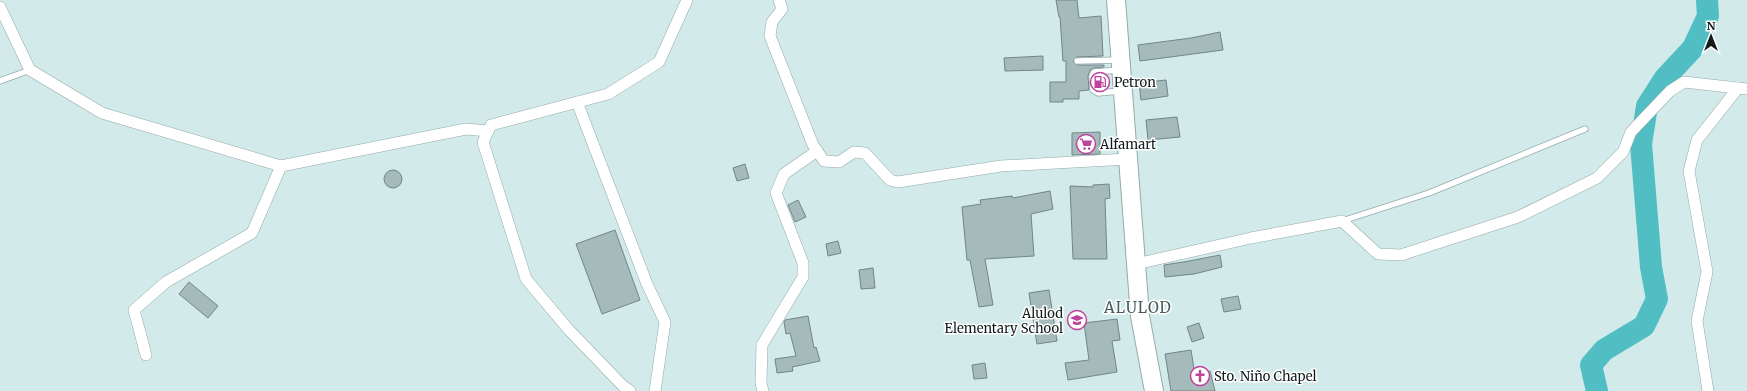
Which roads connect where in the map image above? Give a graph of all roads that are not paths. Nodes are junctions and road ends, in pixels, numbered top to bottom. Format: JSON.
{"nodes":[{"id":1,"x":687,"y":0,"type":"edge"},
{"id":2,"x":779,"y":0,"type":"edge"},
{"id":3,"x":1116,"y":0,"type":"edge"},
{"id":4,"x":0,"y":7,"type":"edge"},
{"id":5,"x":1077,"y":61,"type":"dead end"},
{"id":6,"x":1121,"y":65,"type":"junction"},
{"id":7,"x":30,"y":70,"type":"junction"},
{"id":8,"x":0,"y":81,"type":"edge"},
{"id":9,"x":1743,"y":88,"type":"edge"},
{"id":10,"x":1122,"y":91,"type":"junction"},
{"id":11,"x":576,"y":102,"type":"junction"},
{"id":12,"x":1585,"y":129,"type":"dead end"},
{"id":13,"x":488,"y":132,"type":"junction"},
{"id":14,"x":818,"y":151,"type":"junction"},
{"id":15,"x":1128,"y":159,"type":"junction"},
{"id":16,"x":281,"y":166,"type":"junction"},
{"id":17,"x":1342,"y":221,"type":"junction"},
{"id":18,"x":1136,"y":264,"type":"junction"},
{"id":19,"x":146,"y":355,"type":"dead end"},
{"id":20,"x":630,"y":391,"type":"edge"},
{"id":21,"x":655,"y":391,"type":"edge"},
{"id":22,"x":763,"y":391,"type":"edge"},
{"id":23,"x":1154,"y":391,"type":"edge"},
{"id":24,"x":1708,"y":391,"type":"edge"}],
"edges":[{"from":1,"to":11,"type":"street"},
{"from":2,"to":14,"type":"street"},
{"from":3,"to":6,"type":"main road"},
{"from":4,"to":7,"type":"street"},
{"from":5,"to":6,"type":"lane"},
{"from":6,"to":10,"type":"main road"},
{"from":6,"to":10,"type":"lane"},
{"from":7,"to":8,"type":"lane"},
{"from":7,"to":16,"type":"street"},
{"from":9,"to":17,"type":"street"},
{"from":9,"to":24,"type":"street"},
{"from":10,"to":15,"type":"main road"},
{"from":11,"to":13,"type":"street"},
{"from":11,"to":21,"type":"street"},
{"from":12,"to":17,"type":"lane"},
{"from":13,"to":16,"type":"street"},
{"from":13,"to":20,"type":"street"},
{"from":14,"to":15,"type":"street"},
{"from":14,"to":22,"type":"street"},
{"from":15,"to":18,"type":"main road"},
{"from":16,"to":19,"type":"street"},
{"from":17,"to":18,"type":"street"},
{"from":18,"to":23,"type":"main road"}]}
